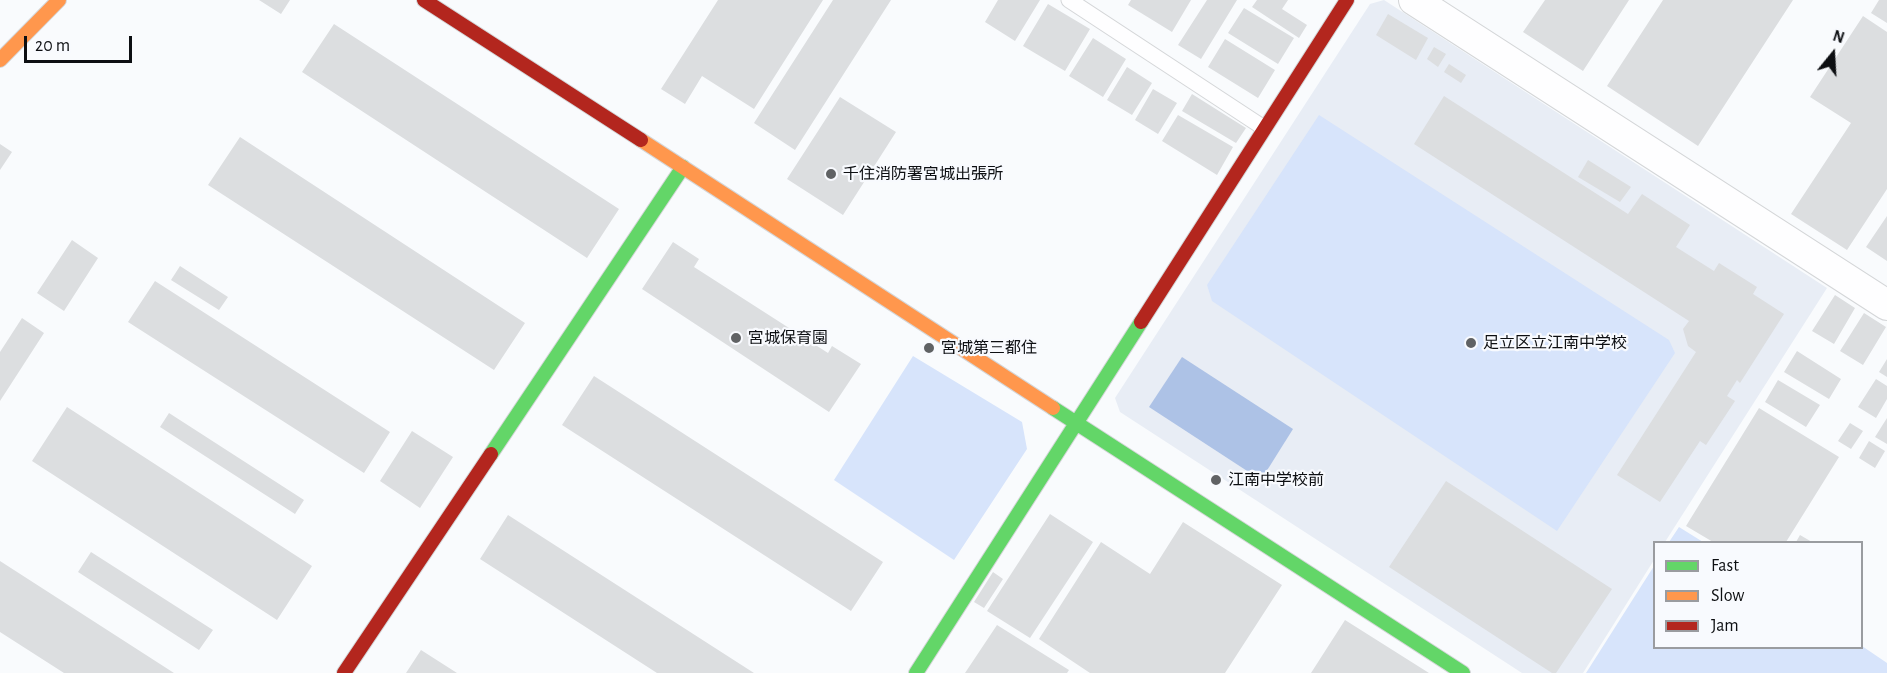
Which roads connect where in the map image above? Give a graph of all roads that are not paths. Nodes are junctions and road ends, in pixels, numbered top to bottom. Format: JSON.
{"nodes":[{"id":1,"x":59,"y":0,"type":"edge"},
{"id":2,"x":424,"y":0,"type":"edge"},
{"id":3,"x":1069,"y":0,"type":"edge"},
{"id":4,"x":1347,"y":0,"type":"edge"},
{"id":5,"x":1414,"y":0,"type":"edge"},
{"id":6,"x":0,"y":60,"type":"edge"},
{"id":7,"x":1264,"y":128,"type":"junction"},
{"id":8,"x":683,"y":167,"type":"junction"},
{"id":9,"x":1887,"y":305,"type":"edge"},
{"id":10,"x":1077,"y":422,"type":"junction"},
{"id":11,"x":344,"y":673,"type":"edge"},
{"id":12,"x":916,"y":673,"type":"edge"},
{"id":13,"x":1463,"y":673,"type":"edge"}],
"edges":[{"from":1,"to":6,"type":"street"},
{"from":2,"to":8,"type":"street"},
{"from":3,"to":7,"type":"lane"},
{"from":4,"to":7,"type":"street"},
{"from":5,"to":9,"type":"street"},
{"from":7,"to":10,"type":"street"},
{"from":8,"to":10,"type":"street"},
{"from":8,"to":11,"type":"street"},
{"from":10,"to":12,"type":"street"},
{"from":10,"to":13,"type":"street"}]}
